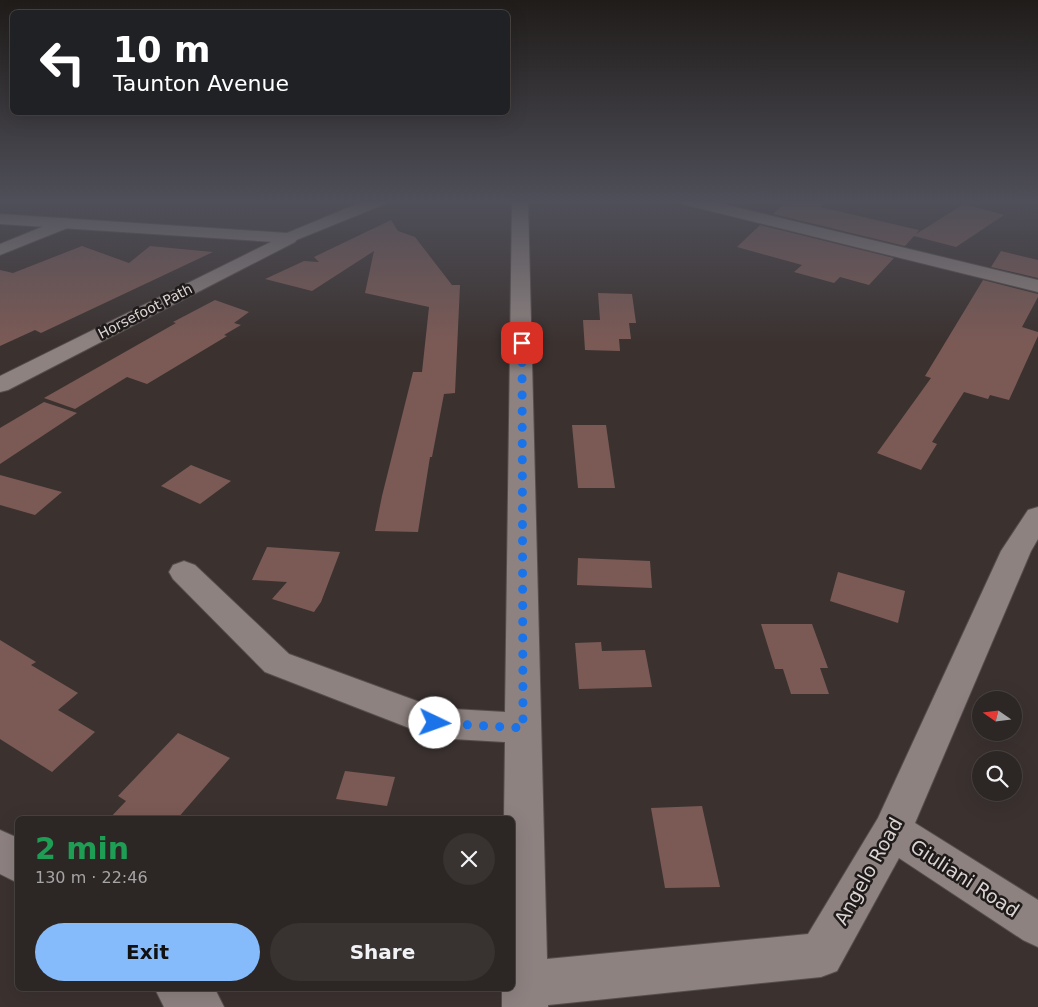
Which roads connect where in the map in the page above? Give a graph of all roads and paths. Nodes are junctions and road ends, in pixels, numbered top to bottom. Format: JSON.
{"nodes":[{"id":1,"x":269,"y":248,"type":"edge"},
{"id":2,"x":520,"y":248,"type":"edge"},
{"id":3,"x":882,"y":248,"type":"edge"},
{"id":4,"x":1038,"y":286,"type":"edge"},
{"id":5,"x":0,"y":385,"type":"edge"},
{"id":6,"x":1038,"y":516,"type":"edge"},
{"id":7,"x":184,"y":572,"type":"dead end"},
{"id":8,"x":523,"y":728,"type":"junction"},
{"id":9,"x":892,"y":831,"type":"junction"},
{"id":10,"x":0,"y":849,"type":"edge"},
{"id":11,"x":15,"y":861,"type":"edge"},
{"id":12,"x":1038,"y":925,"type":"edge"},
{"id":13,"x":181,"y":991,"type":"edge"},
{"id":14,"x":525,"y":996,"type":"edge"},
{"id":15,"x":201,"y":1007,"type":"edge"}],
"edges":[{"from":1,"to":5,"type":"street","name":"Horsefoot Path"},
{"from":2,"to":8,"type":"street"},
{"from":3,"to":4,"type":"street"},
{"from":6,"to":9,"type":"street","name":"Angelo Road"},
{"from":7,"to":8,"type":"street"},
{"from":8,"to":14,"type":"street"},
{"from":9,"to":12,"type":"street","name":"Giuliani Road"},
{"from":9,"to":14,"type":"street","name":"Angelo Road"},
{"from":10,"to":11,"type":"street"},
{"from":13,"to":15,"type":"street"}]}
